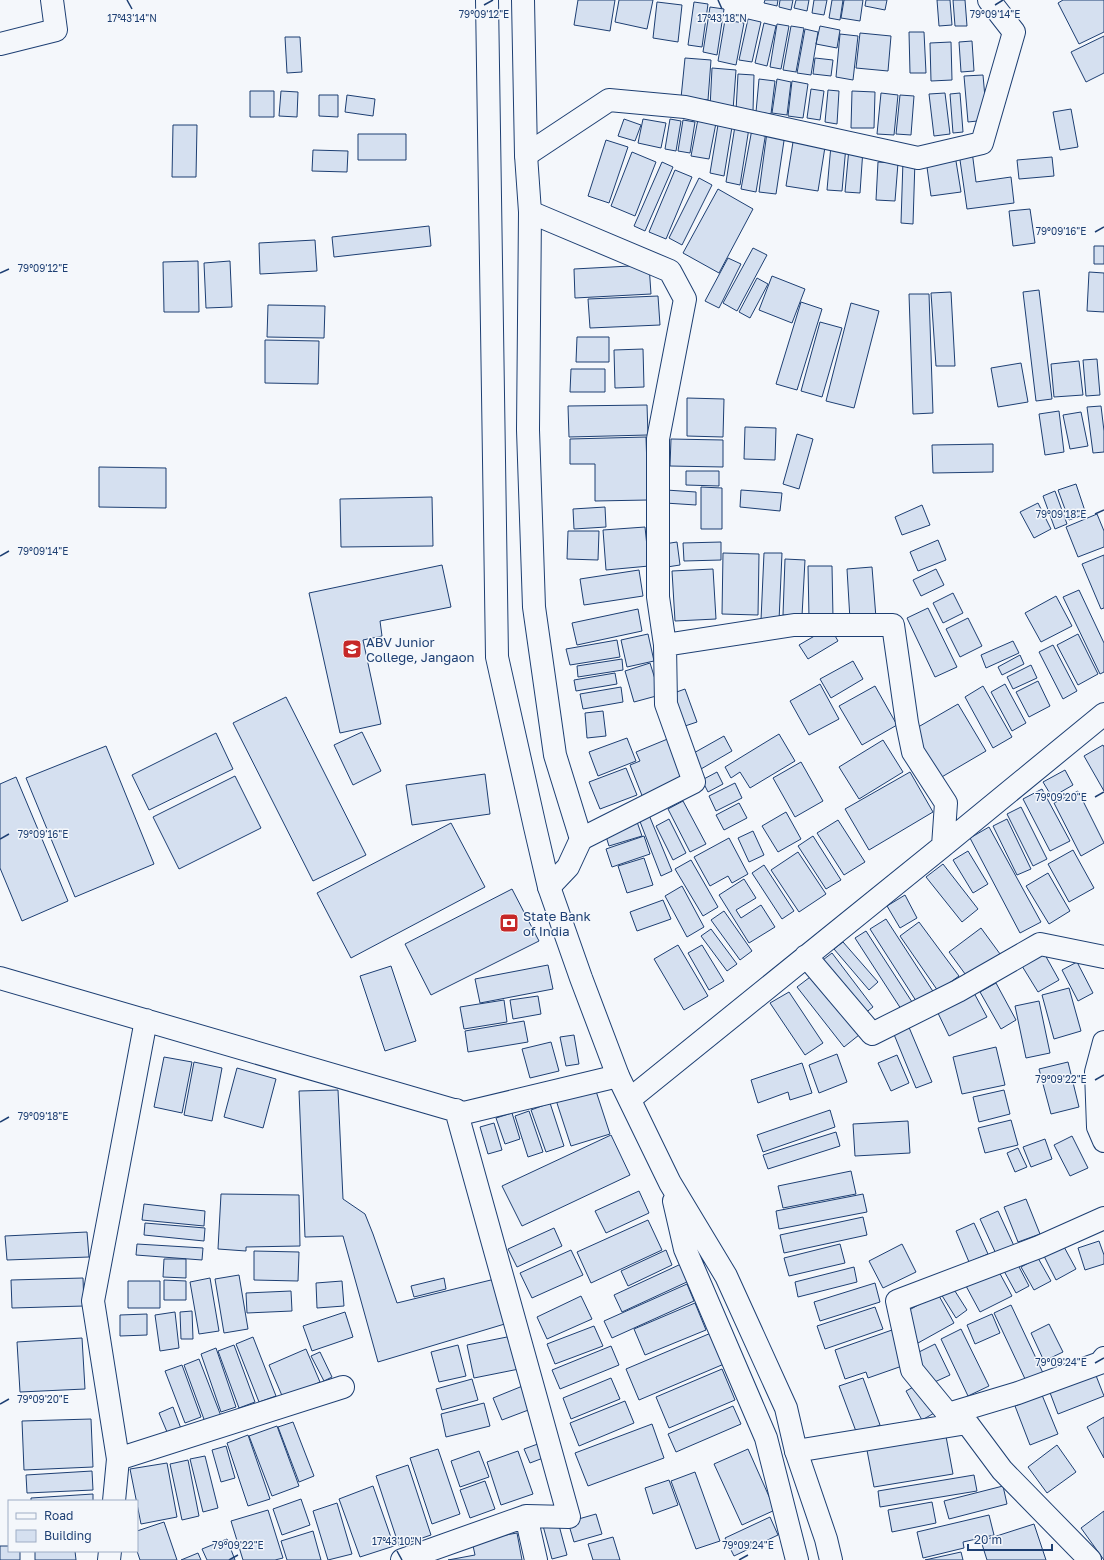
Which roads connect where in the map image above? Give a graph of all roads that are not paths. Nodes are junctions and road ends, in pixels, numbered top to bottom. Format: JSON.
{"nodes":[{"id":1,"x":52,"y":0,"type":"edge"},
{"id":2,"x":488,"y":0,"type":"edge"},
{"id":3,"x":523,"y":0,"type":"edge"},
{"id":4,"x":989,"y":0,"type":"edge"},
{"id":5,"x":0,"y":44,"type":"edge"},
{"id":6,"x":526,"y":155,"type":"junction"},
{"id":7,"x":530,"y":212,"type":"junction"},
{"id":8,"x":665,"y":645,"type":"junction"},
{"id":9,"x":1104,"y":714,"type":"edge"},
{"id":10,"x":581,"y":839,"type":"junction"},
{"id":11,"x":943,"y":846,"type":"junction"},
{"id":12,"x":549,"y":887,"type":"junction"},
{"id":13,"x":806,"y":956,"type":"junction"},
{"id":14,"x":1104,"y":957,"type":"edge"},
{"id":15,"x":0,"y":978,"type":"edge"},
{"id":16,"x":146,"y":1020,"type":"junction"},
{"id":17,"x":1104,"y":1042,"type":"edge"},
{"id":18,"x":618,"y":1076,"type":"junction"},
{"id":19,"x":630,"y":1099,"type":"junction"},
{"id":20,"x":456,"y":1110,"type":"junction"},
{"id":21,"x":1104,"y":1141,"type":"edge"},
{"id":22,"x":670,"y":1183,"type":"junction"},
{"id":23,"x":1104,"y":1218,"type":"edge"},
{"id":24,"x":1104,"y":1358,"type":"edge"},
{"id":25,"x":343,"y":1387,"type":"dead end"},
{"id":26,"x":958,"y":1419,"type":"junction"},
{"id":27,"x":796,"y":1451,"type":"junction"},
{"id":28,"x":118,"y":1458,"type":"junction"},
{"id":29,"x":114,"y":1500,"type":"edge"},
{"id":30,"x":526,"y":1516,"type":"junction"},
{"id":31,"x":402,"y":1560,"type":"edge"},
{"id":32,"x":536,"y":1560,"type":"edge"},
{"id":33,"x":797,"y":1560,"type":"edge"},
{"id":34,"x":831,"y":1560,"type":"edge"},
{"id":35,"x":1090,"y":1560,"type":"edge"}],
"edges":[{"from":1,"to":5,"type":"main road"},
{"from":2,"to":12,"type":"main road"},
{"from":3,"to":6,"type":"main road"},
{"from":4,"to":6,"type":"main road"},
{"from":6,"to":7,"type":"main road"},
{"from":7,"to":8,"type":"main road"},
{"from":7,"to":10,"type":"main road"},
{"from":8,"to":10,"type":"main road"},
{"from":8,"to":11,"type":"main road"},
{"from":9,"to":11,"type":"main road"},
{"from":10,"to":12,"type":"main road"},
{"from":11,"to":13,"type":"main road"},
{"from":12,"to":18,"type":"main road"},
{"from":13,"to":14,"type":"main road"},
{"from":13,"to":19,"type":"main road"},
{"from":15,"to":16,"type":"main road"},
{"from":16,"to":20,"type":"main road"},
{"from":16,"to":28,"type":"main road"},
{"from":17,"to":21,"type":"main road"},
{"from":18,"to":19,"type":"main road"},
{"from":18,"to":20,"type":"main road"},
{"from":19,"to":22,"type":"main road"},
{"from":20,"to":30,"type":"main road"},
{"from":22,"to":27,"type":"main road"},
{"from":22,"to":33,"type":"main road"},
{"from":23,"to":26,"type":"main road"},
{"from":24,"to":26,"type":"main road"},
{"from":25,"to":28,"type":"main road"},
{"from":26,"to":27,"type":"main road"},
{"from":26,"to":35,"type":"main road"},
{"from":27,"to":34,"type":"main road"},
{"from":28,"to":29,"type":"main road"},
{"from":30,"to":31,"type":"main road"},
{"from":30,"to":32,"type":"main road"}]}
